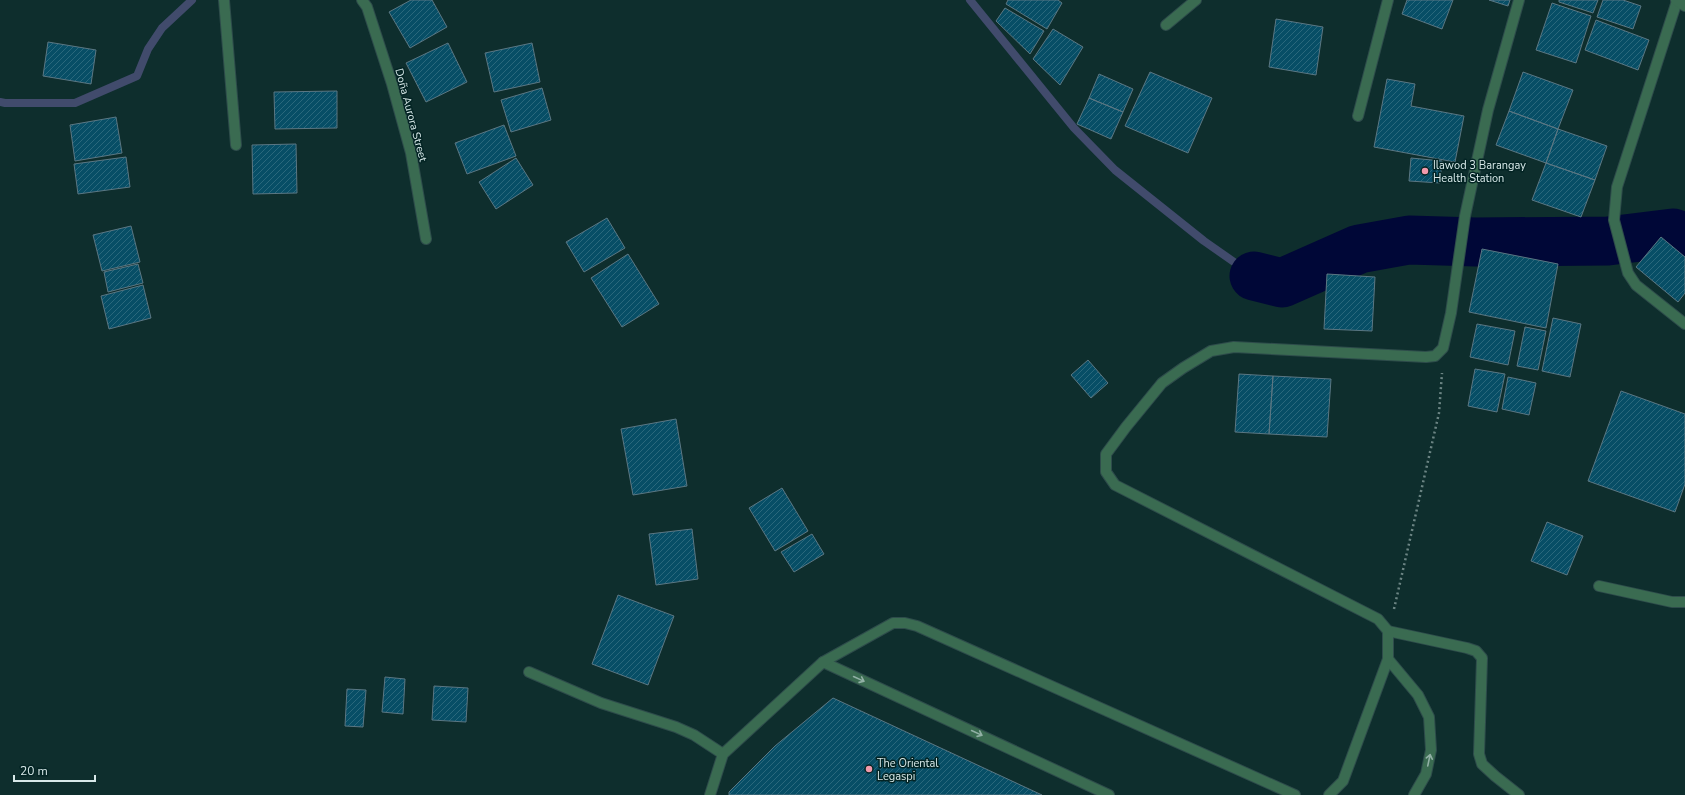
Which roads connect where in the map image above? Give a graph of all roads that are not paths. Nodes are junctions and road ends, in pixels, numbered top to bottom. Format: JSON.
{"nodes":[{"id":1,"x":224,"y":0,"type":"edge"},
{"id":2,"x":1196,"y":0,"type":"edge"},
{"id":3,"x":1388,"y":0,"type":"edge"},
{"id":4,"x":1520,"y":0,"type":"edge"},
{"id":5,"x":1679,"y":2,"type":"edge"},
{"id":6,"x":364,"y":3,"type":"edge"},
{"id":7,"x":1166,"y":25,"type":"dead end"},
{"id":8,"x":1358,"y":116,"type":"dead end"},
{"id":9,"x":236,"y":145,"type":"dead end"},
{"id":10,"x":426,"y":239,"type":"dead end"},
{"id":11,"x":1685,"y":324,"type":"edge"},
{"id":12,"x":1599,"y":586,"type":"dead end"},
{"id":13,"x":1685,"y":602,"type":"edge"},
{"id":14,"x":1388,"y":631,"type":"junction"},
{"id":15,"x":1388,"y":659,"type":"junction"},
{"id":16,"x":823,"y":662,"type":"junction"},
{"id":17,"x":529,"y":672,"type":"dead end"},
{"id":18,"x":723,"y":754,"type":"junction"},
{"id":19,"x":710,"y":795,"type":"edge"},
{"id":20,"x":1109,"y":795,"type":"edge"},
{"id":21,"x":1295,"y":795,"type":"edge"},
{"id":22,"x":1329,"y":795,"type":"edge"},
{"id":23,"x":1414,"y":795,"type":"edge"},
{"id":24,"x":1519,"y":795,"type":"edge"}],
"edges":[{"from":1,"to":9,"type":"street"},
{"from":2,"to":7,"type":"street"},
{"from":3,"to":8,"type":"street"},
{"from":4,"to":14,"type":"street"},
{"from":5,"to":11,"type":"street"},
{"from":6,"to":10,"type":"street","name":"Doña Aurora Street"},
{"from":12,"to":13,"type":"street"},
{"from":14,"to":15,"type":"street"},
{"from":14,"to":24,"type":"street"},
{"from":15,"to":22,"type":"street"},
{"from":23,"to":15,"type":"street","one_way":true},
{"from":16,"to":18,"type":"street"},
{"from":16,"to":20,"type":"street","one_way":true},
{"from":16,"to":21,"type":"street"},
{"from":17,"to":18,"type":"street"},
{"from":18,"to":19,"type":"street"}]}
